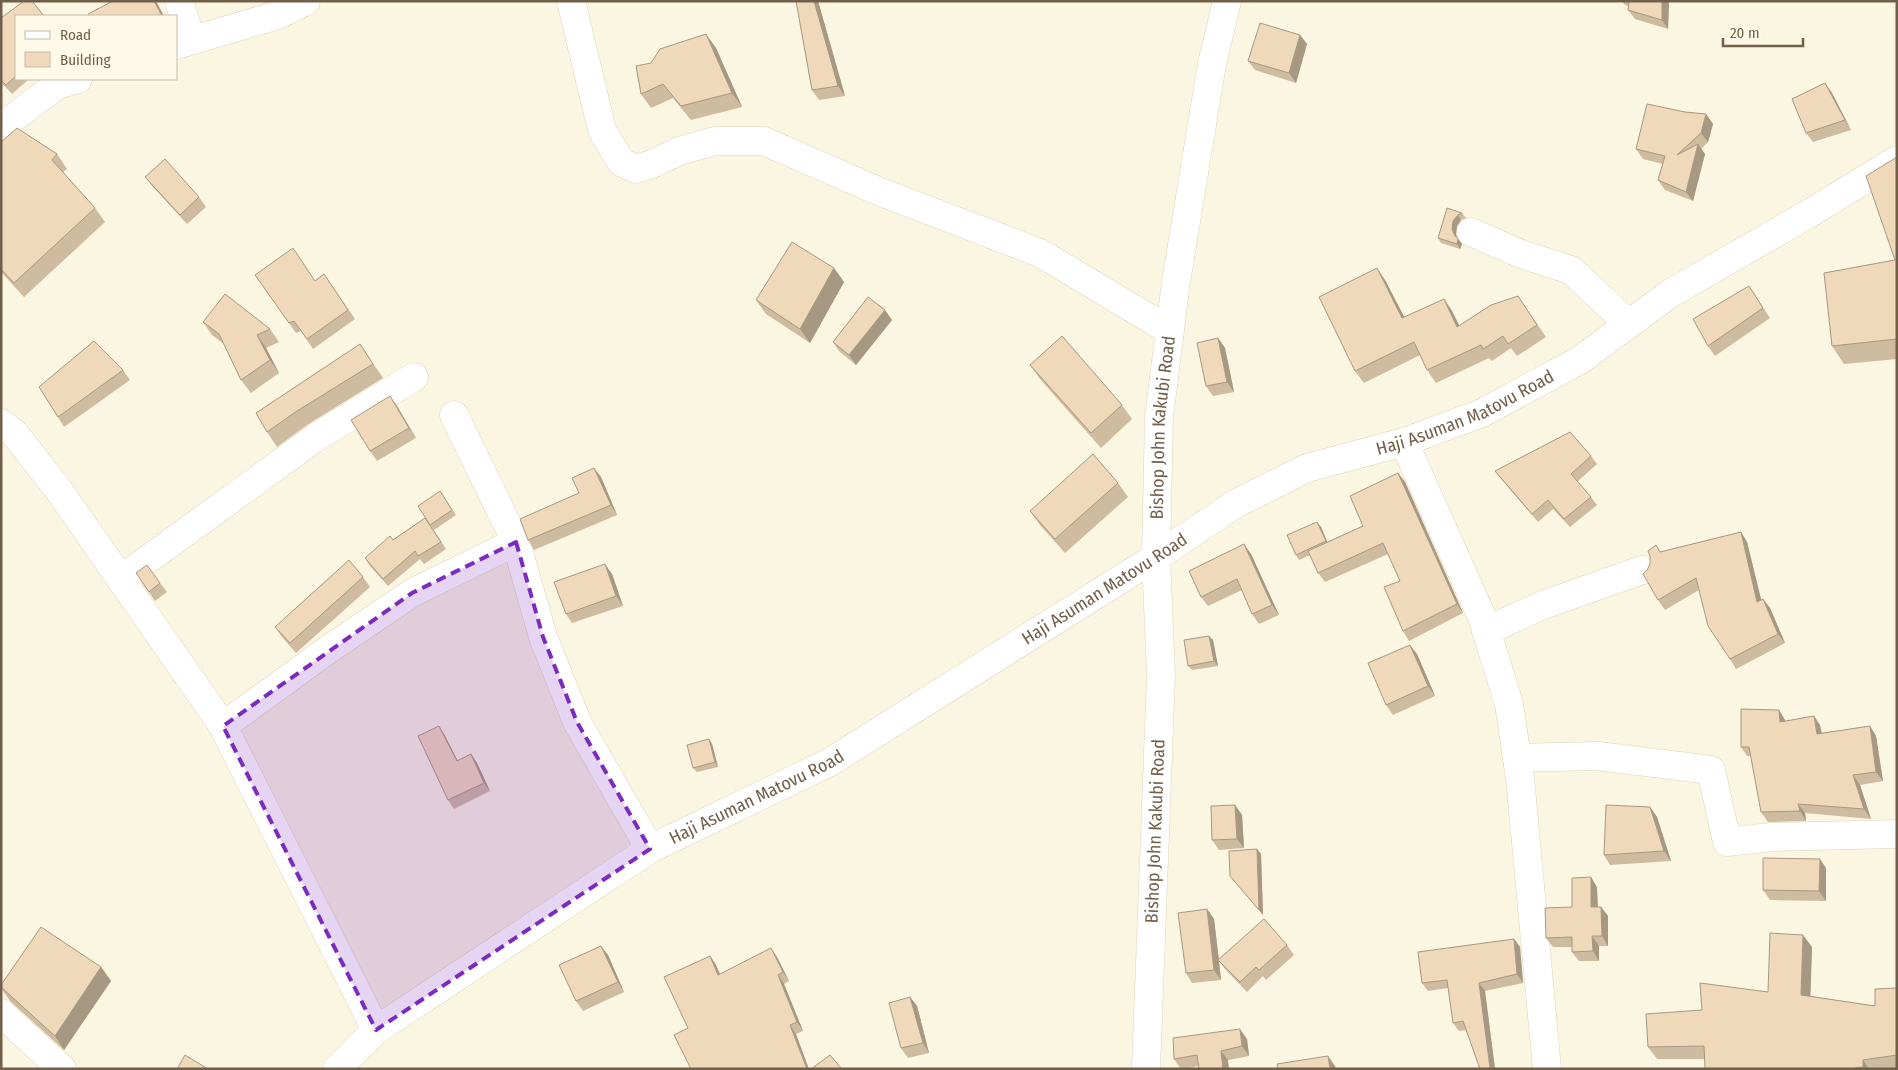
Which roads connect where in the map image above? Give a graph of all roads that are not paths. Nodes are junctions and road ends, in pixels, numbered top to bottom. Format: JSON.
{"nodes":[{"id":1,"x":179,"y":1,"type":"edge"},
{"id":2,"x":306,"y":1,"type":"edge"},
{"id":3,"x":571,"y":1,"type":"edge"},
{"id":4,"x":1227,"y":1,"type":"edge"},
{"id":5,"x":183,"y":42,"type":"edge"},
{"id":6,"x":75,"y":80,"type":"edge"},
{"id":7,"x":1,"y":126,"type":"edge"},
{"id":8,"x":1897,"y":160,"type":"edge"},
{"id":9,"x":1471,"y":232,"type":"dead end"},
{"id":10,"x":1629,"y":324,"type":"junction"},
{"id":11,"x":1169,"y":330,"type":"junction"},
{"id":12,"x":414,"y":377,"type":"dead end"},
{"id":13,"x":454,"y":415,"type":"dead end"},
{"id":14,"x":1,"y":422,"type":"edge"},
{"id":15,"x":1404,"y":442,"type":"junction"},
{"id":16,"x":516,"y":542,"type":"junction"},
{"id":17,"x":1156,"y":557,"type":"junction"},
{"id":18,"x":1642,"y":570,"type":"dead end"},
{"id":19,"x":121,"y":579,"type":"junction"},
{"id":20,"x":1486,"y":631,"type":"junction"},
{"id":21,"x":223,"y":726,"type":"junction"},
{"id":22,"x":1517,"y":758,"type":"junction"},
{"id":23,"x":1897,"y":834,"type":"edge"},
{"id":24,"x":650,"y":849,"type":"junction"},
{"id":25,"x":1,"y":1013,"type":"edge"},
{"id":26,"x":376,"y":1030,"type":"junction"},
{"id":27,"x":62,"y":1069,"type":"edge"},
{"id":28,"x":338,"y":1069,"type":"edge"},
{"id":29,"x":1146,"y":1069,"type":"edge"},
{"id":30,"x":1547,"y":1069,"type":"edge"}],
"edges":[{"from":1,"to":5,"type":"street"},
{"from":2,"to":5,"type":"street"},
{"from":3,"to":11,"type":"street"},
{"from":4,"to":11,"type":"street","name":"Bishop John Kakubi Road"},
{"from":6,"to":7,"type":"street"},
{"from":8,"to":10,"type":"street","name":"Haji Asuman Matovu Road"},
{"from":9,"to":10,"type":"street"},
{"from":10,"to":15,"type":"street","name":"Haji Asuman Matovu Road"},
{"from":11,"to":17,"type":"street","name":"Bishop John Kakubi Road"},
{"from":12,"to":19,"type":"street"},
{"from":13,"to":16,"type":"street"},
{"from":14,"to":19,"type":"street"},
{"from":15,"to":17,"type":"street","name":"Haji Asuman Matovu Road"},
{"from":15,"to":20,"type":"street"},
{"from":16,"to":21,"type":"street"},
{"from":16,"to":24,"type":"street"},
{"from":17,"to":24,"type":"street","name":"Haji Asuman Matovu Road"},
{"from":17,"to":29,"type":"street","name":"Bishop John Kakubi Road"},
{"from":18,"to":20,"type":"street"},
{"from":19,"to":21,"type":"street"},
{"from":20,"to":22,"type":"street"},
{"from":21,"to":26,"type":"street"},
{"from":22,"to":23,"type":"street"},
{"from":22,"to":30,"type":"street"},
{"from":24,"to":26,"type":"street","name":"Haji Asuman Matovu Road"},
{"from":25,"to":27,"type":"street"},
{"from":26,"to":28,"type":"street","name":"Haji Asuman Matovu Road"}]}
